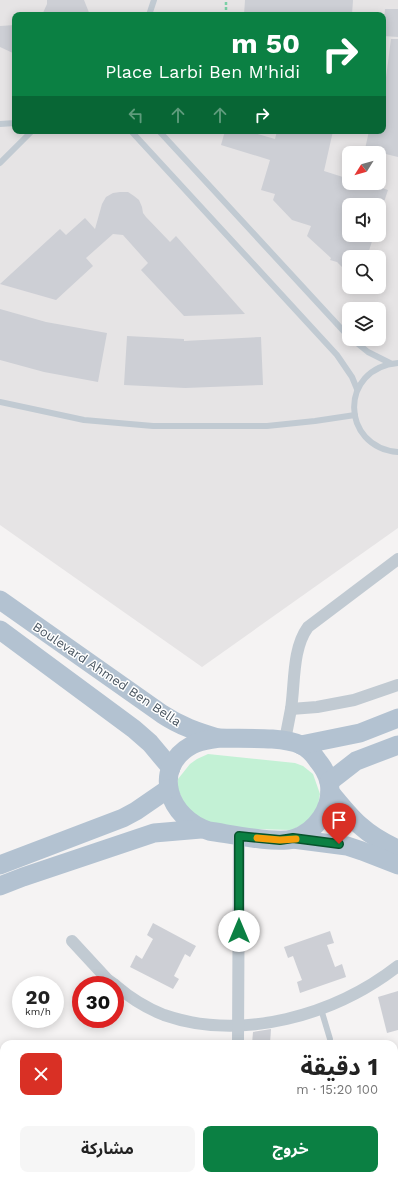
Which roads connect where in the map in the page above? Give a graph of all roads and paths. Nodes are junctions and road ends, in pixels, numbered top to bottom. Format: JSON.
{"nodes":[{"id":1,"x":154,"y":0,"type":"edge"},
{"id":2,"x":226,"y":0,"type":"edge"},
{"id":3,"x":150,"y":12,"type":"edge"},
{"id":4,"x":226,"y":12,"type":"edge"},
{"id":5,"x":12,"y":123,"type":"edge"},
{"id":6,"x":0,"y":124,"type":"edge"},
{"id":7,"x":29,"y":134,"type":"edge"},
{"id":8,"x":134,"y":134,"type":"edge"},
{"id":9,"x":162,"y":134,"type":"edge"},
{"id":10,"x":0,"y":163,"type":"edge"},
{"id":11,"x":342,"y":329,"type":"edge"},
{"id":12,"x":361,"y":346,"type":"edge"},
{"id":13,"x":390,"y":363,"type":"junction"},
{"id":14,"x":398,"y":363,"type":"edge"},
{"id":15,"x":357,"y":389,"type":"junction"},
{"id":16,"x":0,"y":402,"type":"edge"},
{"id":17,"x":355,"y":415,"type":"junction"},
{"id":18,"x":398,"y":452,"type":"edge"},
{"id":19,"x":398,"y":559,"type":"edge"},
{"id":20,"x":0,"y":600,"type":"edge"},
{"id":21,"x":0,"y":630,"type":"edge"},
{"id":22,"x":398,"y":685,"type":"edge"},
{"id":23,"x":291,"y":709,"type":"junction"},
{"id":24,"x":398,"y":718,"type":"edge"},
{"id":25,"x":219,"y":738,"type":"junction"},
{"id":26,"x":293,"y":742,"type":"junction"},
{"id":27,"x":398,"y":745,"type":"edge"},
{"id":28,"x":171,"y":768,"type":"junction"},
{"id":29,"x":329,"y":787,"type":"junction"},
{"id":30,"x":168,"y":789,"type":"junction"},
{"id":31,"x":201,"y":829,"type":"junction"},
{"id":32,"x":239,"y":836,"type":"junction"},
{"id":33,"x":293,"y":838,"type":"junction"},
{"id":34,"x":398,"y":849,"type":"edge"},
{"id":35,"x":0,"y":865,"type":"edge"},
{"id":36,"x":398,"y":866,"type":"edge"},
{"id":37,"x":0,"y":886,"type":"edge"},
{"id":38,"x":72,"y":941,"type":"dead end"},
{"id":39,"x":398,"y":966,"type":"edge"},
{"id":40,"x":104,"y":976,"type":"edge"},
{"id":41,"x":124,"y":993,"type":"edge"},
{"id":42,"x":321,"y":1009,"type":"junction"},
{"id":43,"x":238,"y":1026,"type":"junction"},
{"id":44,"x":330,"y":1039,"type":"dead end"},
{"id":45,"x":238,"y":1040,"type":"edge"}],
"edges":[{"from":1,"to":3,"type":"lane"},
{"from":2,"to":4,"type":"path"},
{"from":5,"to":6,"type":"lane"},
{"from":7,"to":10,"type":"lane"},
{"from":8,"to":15,"type":"lane"},
{"from":9,"to":11,"type":"lane"},
{"from":12,"to":13,"type":"lane"},
{"from":13,"to":14,"type":"lane"},
{"from":13,"to":15,"type":"lane"},
{"from":15,"to":17,"type":"lane"},
{"from":16,"to":17,"type":"lane"},
{"from":17,"to":18,"type":"lane"},
{"from":19,"to":23,"type":"street"},
{"from":20,"to":25,"type":"main road","name":"Boulevard Ahmed Ben Bella"},
{"from":21,"to":28,"type":"main road","name":"Boulevard Ahmed Ben Bella"},
{"from":22,"to":23,"type":"street"},
{"from":23,"to":26,"type":"street"},
{"from":24,"to":26,"type":"main road"},
{"from":25,"to":26,"type":"main road"},
{"from":25,"to":28,"type":"main road"},
{"from":26,"to":29,"type":"main road"},
{"from":27,"to":29,"type":"main road"},
{"from":28,"to":30,"type":"main road"},
{"from":29,"to":33,"type":"main road"},
{"from":29,"to":34,"type":"main road"},
{"from":30,"to":31,"type":"main road"},
{"from":30,"to":35,"type":"main road"},
{"from":31,"to":32,"type":"main road"},
{"from":31,"to":37,"type":"main road"},
{"from":32,"to":33,"type":"main road"},
{"from":32,"to":43,"type":"street"},
{"from":33,"to":36,"type":"main road"},
{"from":38,"to":40,"type":"street"},
{"from":39,"to":42,"type":"street"},
{"from":41,"to":43,"type":"street"},
{"from":42,"to":43,"type":"street"},
{"from":42,"to":44,"type":"lane"},
{"from":43,"to":45,"type":"street"}]}
